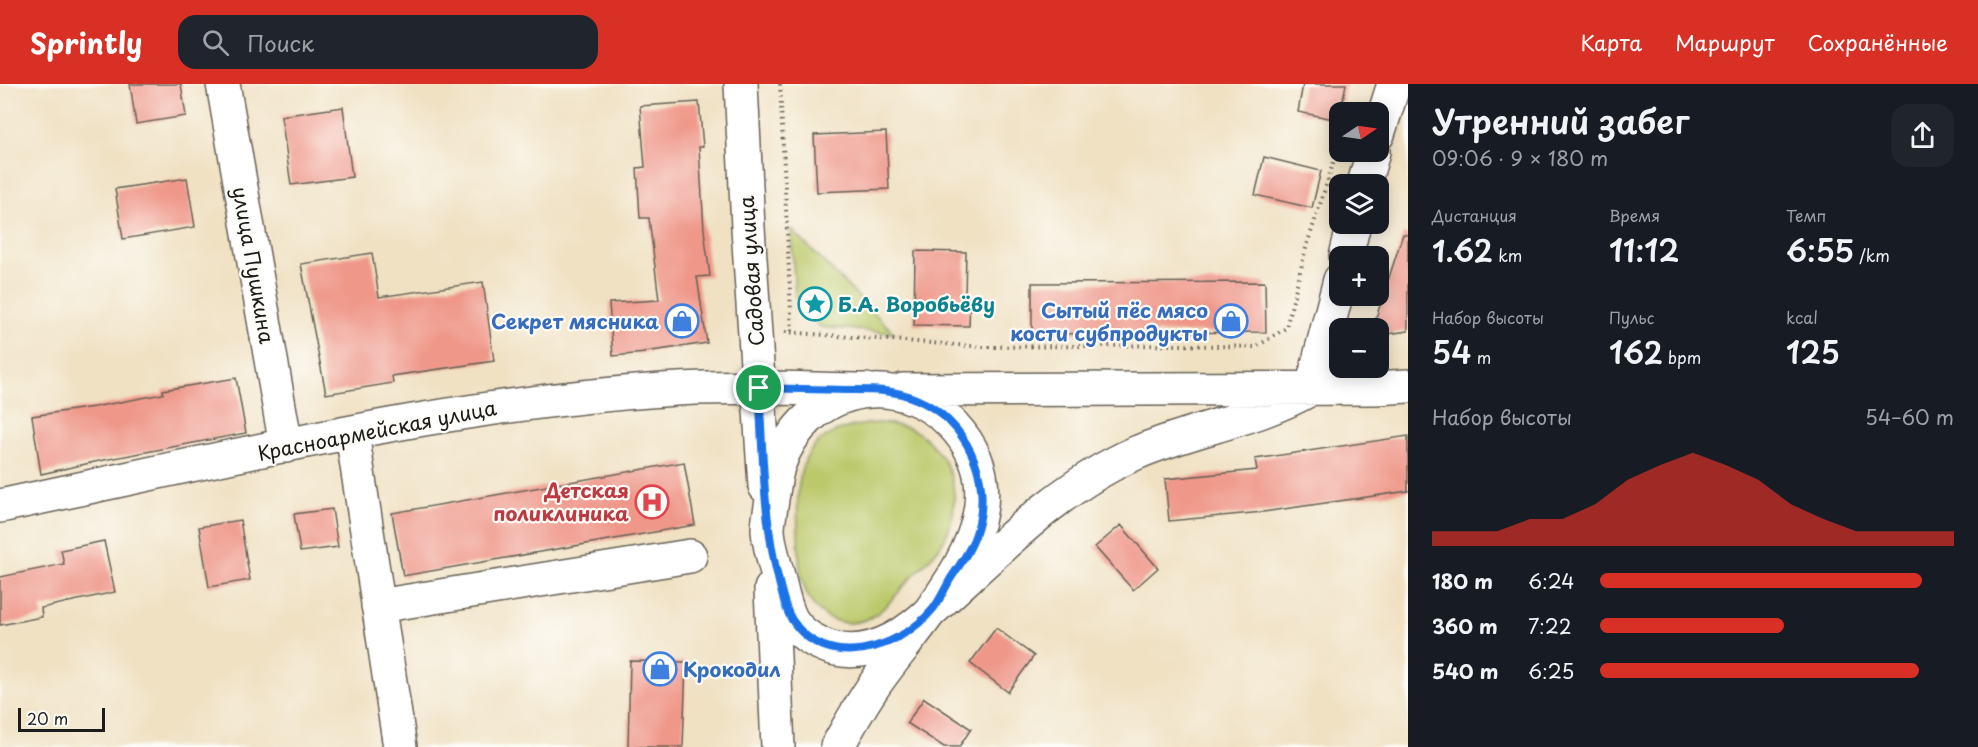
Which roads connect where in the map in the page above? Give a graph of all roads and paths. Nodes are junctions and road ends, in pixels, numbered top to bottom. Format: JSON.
{"nodes":[{"id":1,"x":223,"y":84,"type":"edge"},
{"id":2,"x":741,"y":84,"type":"edge"},
{"id":3,"x":780,"y":84,"type":"edge"},
{"id":4,"x":1394,"y":84,"type":"edge"},
{"id":5,"x":1388,"y":102,"type":"edge"},
{"id":6,"x":1334,"y":162,"type":"edge"},
{"id":7,"x":1333,"y":306,"type":"edge"},
{"id":8,"x":755,"y":330,"type":"junction"},
{"id":9,"x":792,"y":333,"type":"junction"},
{"id":10,"x":1408,"y":386,"type":"edge"},
{"id":11,"x":759,"y":388,"type":"junction"},
{"id":12,"x":1312,"y":388,"type":"junction"},
{"id":13,"x":883,"y":391,"type":"junction"},
{"id":14,"x":352,"y":433,"type":"junction"},
{"id":15,"x":286,"y":446,"type":"junction"},
{"id":16,"x":0,"y":506,"type":"edge"},
{"id":17,"x":768,"y":530,"type":"junction"},
{"id":18,"x":690,"y":556,"type":"dead end"},
{"id":19,"x":378,"y":606,"type":"junction"},
{"id":20,"x":933,"y":609,"type":"junction"},
{"id":21,"x":400,"y":747,"type":"edge"},
{"id":22,"x":778,"y":747,"type":"edge"},
{"id":23,"x":837,"y":747,"type":"edge"}],
"edges":[{"from":1,"to":15,"type":"main road","name":"улица Пушкина"},
{"from":2,"to":8,"type":"main road","name":"Садовая улица"},
{"from":3,"to":9,"type":"path"},
{"from":4,"to":5,"type":"main road"},
{"from":6,"to":9,"type":"path"},
{"from":7,"to":12,"type":"main road"},
{"from":8,"to":9,"type":"path"},
{"from":8,"to":11,"type":"main road","name":"Садовая улица"},
{"from":10,"to":12,"type":"main road"},
{"from":11,"to":13,"type":"main road","name":"Красноармейская улица"},
{"from":11,"to":14,"type":"main road","name":"Красноармейская улица"},
{"from":11,"to":17,"type":"main road","name":"Садовая улица"},
{"from":12,"to":13,"type":"main road"},
{"from":12,"to":20,"type":"main road"},
{"from":13,"to":17,"type":"main road"},
{"from":13,"to":20,"type":"main road"},
{"from":14,"to":15,"type":"main road","name":"Красноармейская улица"},
{"from":14,"to":19,"type":"main road"},
{"from":15,"to":16,"type":"main road","name":"Красноармейская улица"},
{"from":17,"to":20,"type":"main road"},
{"from":17,"to":22,"type":"main road"},
{"from":18,"to":19,"type":"main road"},
{"from":19,"to":21,"type":"main road"},
{"from":20,"to":23,"type":"main road"}]}
